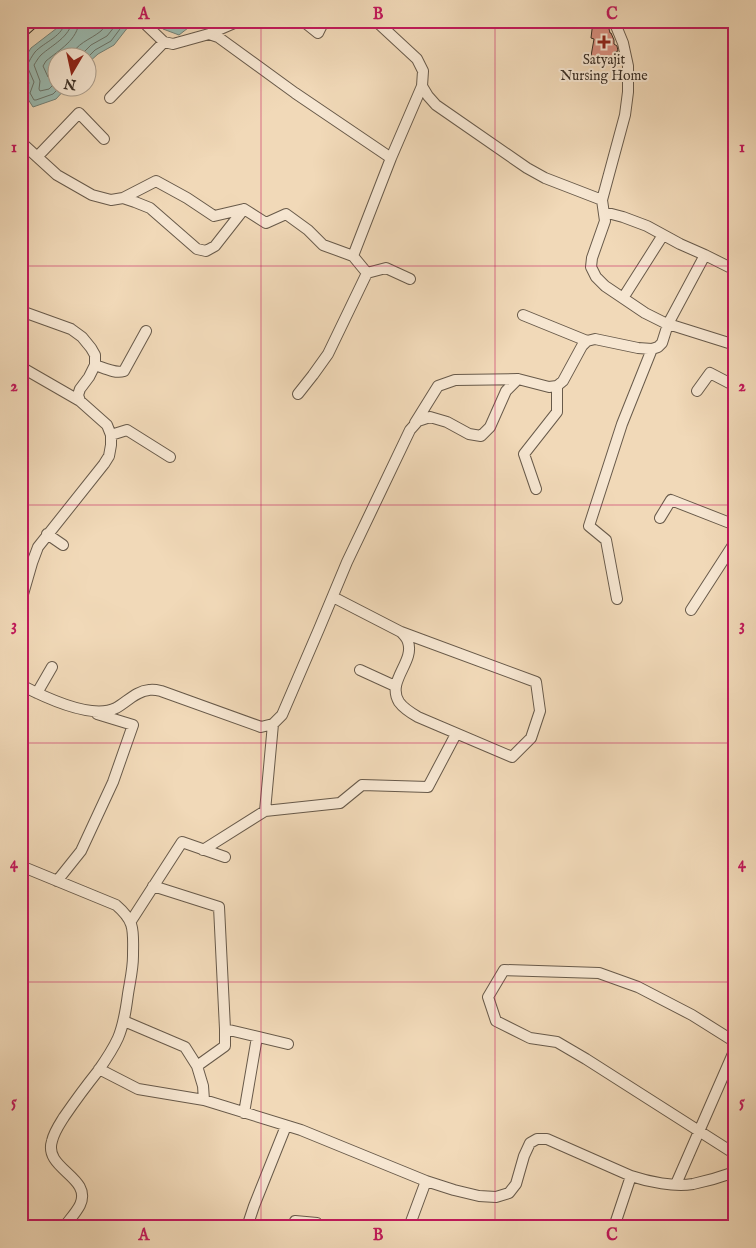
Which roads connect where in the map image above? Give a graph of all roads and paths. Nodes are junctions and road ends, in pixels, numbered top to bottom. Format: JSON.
{"nodes":[{"id":1,"x":31,"y":21,"type":"edge"},
{"id":2,"x":142,"y":21,"type":"edge"},
{"id":3,"x":239,"y":21,"type":"edge"},
{"id":4,"x":303,"y":21,"type":"edge"},
{"id":5,"x":324,"y":21,"type":"edge"},
{"id":6,"x":376,"y":21,"type":"edge"},
{"id":7,"x":614,"y":21,"type":"edge"},
{"id":8,"x":21,"y":30,"type":"edge"},
{"id":9,"x":209,"y":34,"type":"junction"},
{"id":10,"x":164,"y":42,"type":"junction"},
{"id":11,"x":422,"y":86,"type":"junction"},
{"id":12,"x":110,"y":98,"type":"dead end"},
{"id":13,"x":104,"y":139,"type":"dead end"},
{"id":14,"x":22,"y":143,"type":"edge"},
{"id":15,"x":37,"y":157,"type":"junction"},
{"id":16,"x":391,"y":158,"type":"junction"},
{"id":17,"x":123,"y":198,"type":"junction"},
{"id":18,"x":602,"y":200,"type":"junction"},
{"id":19,"x":244,"y":210,"type":"junction"},
{"id":20,"x":604,"y":212,"type":"junction"},
{"id":21,"x":663,"y":235,"type":"junction"},
{"id":22,"x":705,"y":254,"type":"junction"},
{"id":23,"x":353,"y":256,"type":"junction"},
{"id":24,"x":735,"y":270,"type":"edge"},
{"id":25,"x":367,"y":272,"type":"junction"},
{"id":26,"x":410,"y":279,"type":"dead end"},
{"id":27,"x":623,"y":298,"type":"junction"},
{"id":28,"x":21,"y":311,"type":"edge"},
{"id":29,"x":523,"y":315,"type":"dead end"},
{"id":30,"x":668,"y":324,"type":"junction"},
{"id":31,"x":146,"y":331,"type":"dead end"},
{"id":32,"x":587,"y":341,"type":"junction"},
{"id":33,"x":735,"y":346,"type":"edge"},
{"id":34,"x":652,"y":349,"type":"junction"},
{"id":35,"x":95,"y":365,"type":"junction"},
{"id":36,"x":21,"y":367,"type":"edge"},
{"id":37,"x":518,"y":379,"type":"junction"},
{"id":38,"x":557,"y":386,"type":"junction"},
{"id":39,"x":735,"y":386,"type":"edge"},
{"id":40,"x":697,"y":391,"type":"dead end"},
{"id":41,"x":298,"y":394,"type":"dead end"},
{"id":42,"x":80,"y":401,"type":"junction"},
{"id":43,"x":410,"y":430,"type":"junction"},
{"id":44,"x":111,"y":435,"type":"junction"},
{"id":45,"x":170,"y":457,"type":"dead end"},
{"id":46,"x":536,"y":489,"type":"dead end"},
{"id":47,"x":660,"y":518,"type":"dead end"},
{"id":48,"x":735,"y":525,"type":"edge"},
{"id":49,"x":48,"y":534,"type":"junction"},
{"id":50,"x":735,"y":542,"type":"edge"},
{"id":51,"x":63,"y":545,"type":"dead end"},
{"id":52,"x":333,"y":597,"type":"junction"},
{"id":53,"x":617,"y":599,"type":"dead end"},
{"id":54,"x":21,"y":602,"type":"edge"},
{"id":55,"x":691,"y":610,"type":"dead end"},
{"id":56,"x":402,"y":632,"type":"junction"},
{"id":57,"x":52,"y":667,"type":"dead end"},
{"id":58,"x":360,"y":670,"type":"dead end"},
{"id":59,"x":21,"y":685,"type":"edge"},
{"id":60,"x":395,"y":686,"type":"junction"},
{"id":61,"x":37,"y":693,"type":"junction"},
{"id":62,"x":89,"y":711,"type":"junction"},
{"id":63,"x":273,"y":724,"type":"junction"},
{"id":64,"x":456,"y":734,"type":"junction"},
{"id":65,"x":265,"y":811,"type":"junction"},
{"id":66,"x":203,"y":850,"type":"junction"},
{"id":67,"x":225,"y":858,"type":"dead end"},
{"id":68,"x":21,"y":866,"type":"edge"},
{"id":69,"x":57,"y":881,"type":"junction"},
{"id":70,"x":153,"y":886,"type":"junction"},
{"id":71,"x":131,"y":922,"type":"junction"},
{"id":72,"x":124,"y":1021,"type":"junction"},
{"id":73,"x":225,"y":1029,"type":"junction"},
{"id":74,"x":257,"y":1037,"type":"junction"},
{"id":75,"x":735,"y":1042,"type":"edge"},
{"id":76,"x":288,"y":1044,"type":"dead end"},
{"id":77,"x":735,"y":1049,"type":"edge"},
{"id":78,"x":197,"y":1066,"type":"junction"},
{"id":79,"x":99,"y":1069,"type":"junction"},
{"id":80,"x":204,"y":1100,"type":"junction"},
{"id":81,"x":244,"y":1113,"type":"junction"},
{"id":82,"x":286,"y":1126,"type":"junction"},
{"id":83,"x":699,"y":1131,"type":"junction"},
{"id":84,"x":735,"y":1154,"type":"edge"},
{"id":85,"x":735,"y":1172,"type":"edge"},
{"id":86,"x":631,"y":1176,"type":"junction"},
{"id":87,"x":426,"y":1182,"type":"junction"},
{"id":88,"x":676,"y":1184,"type":"junction"},
{"id":89,"x":64,"y":1227,"type":"edge"},
{"id":90,"x":247,"y":1227,"type":"edge"},
{"id":91,"x":292,"y":1227,"type":"edge"},
{"id":92,"x":320,"y":1227,"type":"edge"},
{"id":93,"x":410,"y":1227,"type":"edge"},
{"id":94,"x":614,"y":1227,"type":"edge"}],
"edges":[{"from":1,"to":8,"type":"main road"},
{"from":2,"to":10,"type":"street"},
{"from":3,"to":9,"type":"street"},
{"from":4,"to":5,"type":"street"},
{"from":6,"to":11,"type":"street"},
{"from":7,"to":18,"type":"street"},
{"from":9,"to":10,"type":"street"},
{"from":9,"to":16,"type":"street"},
{"from":10,"to":12,"type":"street"},
{"from":11,"to":16,"type":"street"},
{"from":11,"to":18,"type":"street"},
{"from":13,"to":15,"type":"street"},
{"from":14,"to":15,"type":"street"},
{"from":15,"to":17,"type":"street"},
{"from":16,"to":23,"type":"street"},
{"from":17,"to":19,"type":"street"},
{"from":17,"to":19,"type":"street"},
{"from":18,"to":20,"type":"street"},
{"from":19,"to":23,"type":"street"},
{"from":20,"to":21,"type":"street"},
{"from":20,"to":27,"type":"street"},
{"from":21,"to":22,"type":"street"},
{"from":21,"to":27,"type":"street"},
{"from":22,"to":24,"type":"street"},
{"from":22,"to":30,"type":"street"},
{"from":23,"to":25,"type":"street"},
{"from":25,"to":26,"type":"street"},
{"from":25,"to":41,"type":"street"},
{"from":27,"to":30,"type":"street"},
{"from":28,"to":35,"type":"street"},
{"from":29,"to":32,"type":"street"},
{"from":30,"to":33,"type":"street"},
{"from":30,"to":34,"type":"street"},
{"from":31,"to":35,"type":"street"},
{"from":32,"to":34,"type":"street"},
{"from":32,"to":38,"type":"street"},
{"from":34,"to":53,"type":"street"},
{"from":35,"to":42,"type":"street"},
{"from":36,"to":42,"type":"street"},
{"from":37,"to":38,"type":"street"},
{"from":37,"to":43,"type":"street"},
{"from":37,"to":43,"type":"street"},
{"from":38,"to":46,"type":"street"},
{"from":39,"to":40,"type":"street"},
{"from":42,"to":44,"type":"street"},
{"from":43,"to":52,"type":"street"},
{"from":44,"to":45,"type":"street"},
{"from":44,"to":49,"type":"street"},
{"from":47,"to":48,"type":"street"},
{"from":49,"to":51,"type":"street"},
{"from":49,"to":54,"type":"street"},
{"from":50,"to":55,"type":"street"},
{"from":52,"to":56,"type":"street"},
{"from":52,"to":63,"type":"street"},
{"from":56,"to":60,"type":"street"},
{"from":56,"to":64,"type":"street"},
{"from":57,"to":61,"type":"street"},
{"from":58,"to":60,"type":"street"},
{"from":59,"to":61,"type":"street"},
{"from":60,"to":64,"type":"street"},
{"from":61,"to":62,"type":"street"},
{"from":62,"to":63,"type":"street"},
{"from":62,"to":69,"type":"street"},
{"from":63,"to":65,"type":"street"},
{"from":64,"to":65,"type":"street"},
{"from":65,"to":66,"type":"street"},
{"from":66,"to":67,"type":"street"},
{"from":66,"to":70,"type":"street"},
{"from":68,"to":69,"type":"street"},
{"from":69,"to":71,"type":"street"},
{"from":70,"to":71,"type":"street"},
{"from":70,"to":73,"type":"street"},
{"from":71,"to":72,"type":"street"},
{"from":72,"to":78,"type":"street"},
{"from":72,"to":79,"type":"street"},
{"from":73,"to":74,"type":"street"},
{"from":73,"to":78,"type":"street"},
{"from":74,"to":76,"type":"street"},
{"from":74,"to":81,"type":"street"},
{"from":75,"to":83,"type":"street"},
{"from":77,"to":83,"type":"street"},
{"from":78,"to":80,"type":"street"},
{"from":79,"to":80,"type":"street"},
{"from":79,"to":89,"type":"street"},
{"from":80,"to":81,"type":"street"},
{"from":81,"to":82,"type":"street"},
{"from":82,"to":87,"type":"street"},
{"from":82,"to":90,"type":"street"},
{"from":83,"to":84,"type":"street"},
{"from":83,"to":88,"type":"street"},
{"from":85,"to":88,"type":"street"},
{"from":86,"to":87,"type":"street"},
{"from":86,"to":88,"type":"street"},
{"from":86,"to":94,"type":"street"},
{"from":87,"to":93,"type":"street"},
{"from":91,"to":92,"type":"street"}]}
